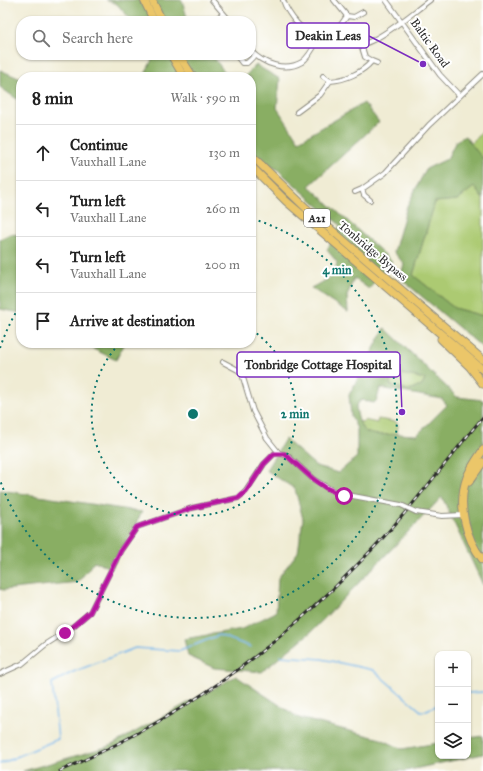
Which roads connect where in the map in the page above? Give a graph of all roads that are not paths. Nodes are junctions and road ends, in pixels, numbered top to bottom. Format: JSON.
{"nodes":[{"id":1,"x":144,"y":0,"type":"edge"},
{"id":2,"x":152,"y":0,"type":"edge"},
{"id":3,"x":212,"y":0,"type":"edge"},
{"id":4,"x":283,"y":0,"type":"edge"},
{"id":5,"x":334,"y":0,"type":"edge"},
{"id":6,"x":386,"y":0,"type":"edge"},
{"id":7,"x":430,"y":0,"type":"edge"},
{"id":8,"x":363,"y":12,"type":"dead end"},
{"id":9,"x":223,"y":14,"type":"joint"},
{"id":10,"x":152,"y":16,"type":"edge"},
{"id":11,"x":160,"y":16,"type":"edge"},
{"id":12,"x":220,"y":16,"type":"edge"},
{"id":13,"x":347,"y":16,"type":"junction"},
{"id":14,"x":401,"y":21,"type":"junction"},
{"id":15,"x":318,"y":39,"type":"junction"},
{"id":16,"x":334,"y":42,"type":"junction"},
{"id":17,"x":361,"y":44,"type":"junction"},
{"id":18,"x":330,"y":48,"type":"dead end"},
{"id":19,"x":256,"y":56,"type":"edge"},
{"id":20,"x":174,"y":60,"type":"edge"},
{"id":21,"x":182,"y":60,"type":"edge"},
{"id":22,"x":240,"y":60,"type":"edge"},
{"id":23,"x":250,"y":60,"type":"edge"},
{"id":24,"x":372,"y":61,"type":"junction"},
{"id":25,"x":377,"y":63,"type":"dead end"},
{"id":26,"x":181,"y":72,"type":"edge"},
{"id":27,"x":190,"y":72,"type":"edge"},
{"id":28,"x":483,"y":74,"type":"edge"},
{"id":29,"x":323,"y":76,"type":"dead end"},
{"id":30,"x":330,"y":81,"type":"junction"},
{"id":31,"x":460,"y":95,"type":"junction"},
{"id":32,"x":297,"y":112,"type":"dead end"},
{"id":33,"x":256,"y":160,"type":"edge"},
{"id":34,"x":256,"y":171,"type":"edge"},
{"id":35,"x":362,"y":189,"type":"junction"},
{"id":36,"x":355,"y":192,"type":"dead end"},
{"id":37,"x":370,"y":200,"type":"dead end"},
{"id":38,"x":389,"y":289,"type":"junction"},
{"id":39,"x":483,"y":360,"type":"edge"},
{"id":40,"x":223,"y":362,"type":"dead end"},
{"id":41,"x":483,"y":370,"type":"edge"},
{"id":42,"x":483,"y":384,"type":"edge"},
{"id":43,"x":483,"y":450,"type":"edge"},
{"id":44,"x":279,"y":453,"type":"junction"},
{"id":45,"x":483,"y":462,"type":"edge"},
{"id":46,"x":465,"y":490,"type":"junction"},
{"id":47,"x":463,"y":515,"type":"junction"},
{"id":48,"x":483,"y":560,"type":"edge"},
{"id":49,"x":0,"y":674,"type":"edge"}],
"edges":[{"from":1,"to":10,"type":"highway"},
{"from":2,"to":11,"type":"highway"},
{"from":3,"to":9,"type":"street"},
{"from":4,"to":15,"type":"street"},
{"from":5,"to":13,"type":"street"},
{"from":6,"to":14,"type":"street","name":"Baltic Road"},
{"from":7,"to":14,"type":"street"},
{"from":8,"to":13,"type":"street"},
{"from":9,"to":12,"type":"street"},
{"from":13,"to":16,"type":"street"},
{"from":14,"to":17,"type":"street"},
{"from":14,"to":31,"type":"street","name":"Baltic Road"},
{"from":15,"to":16,"type":"street"},
{"from":15,"to":19,"type":"street"},
{"from":16,"to":17,"type":"street"},
{"from":16,"to":18,"type":"street"},
{"from":17,"to":24,"type":"street"},
{"from":20,"to":26,"type":"highway"},
{"from":21,"to":27,"type":"highway"},
{"from":22,"to":23,"type":"street"},
{"from":24,"to":25,"type":"street"},
{"from":24,"to":30,"type":"street"},
{"from":28,"to":31,"type":"street"},
{"from":29,"to":30,"type":"street"},
{"from":30,"to":32,"type":"street"},
{"from":31,"to":35,"type":"street"},
{"from":33,"to":39,"type":"highway","name":"Tonbridge Bypass","number":"A21"},
{"from":34,"to":38,"type":"highway","name":"Tonbridge Bypass","number":"A21"},
{"from":35,"to":36,"type":"street"},
{"from":35,"to":37,"type":"street"},
{"from":38,"to":41,"type":"highway","name":"Tonbridge Bypass","number":"A21"},
{"from":38,"to":42,"type":"highway"},
{"from":40,"to":44,"type":"street"},
{"from":43,"to":46,"type":"highway"},
{"from":44,"to":47,"type":"street","bridge":true},
{"from":44,"to":49,"type":"street"},
{"from":45,"to":46,"type":"highway"},
{"from":46,"to":47,"type":"highway"},
{"from":47,"to":48,"type":"highway"}]}
